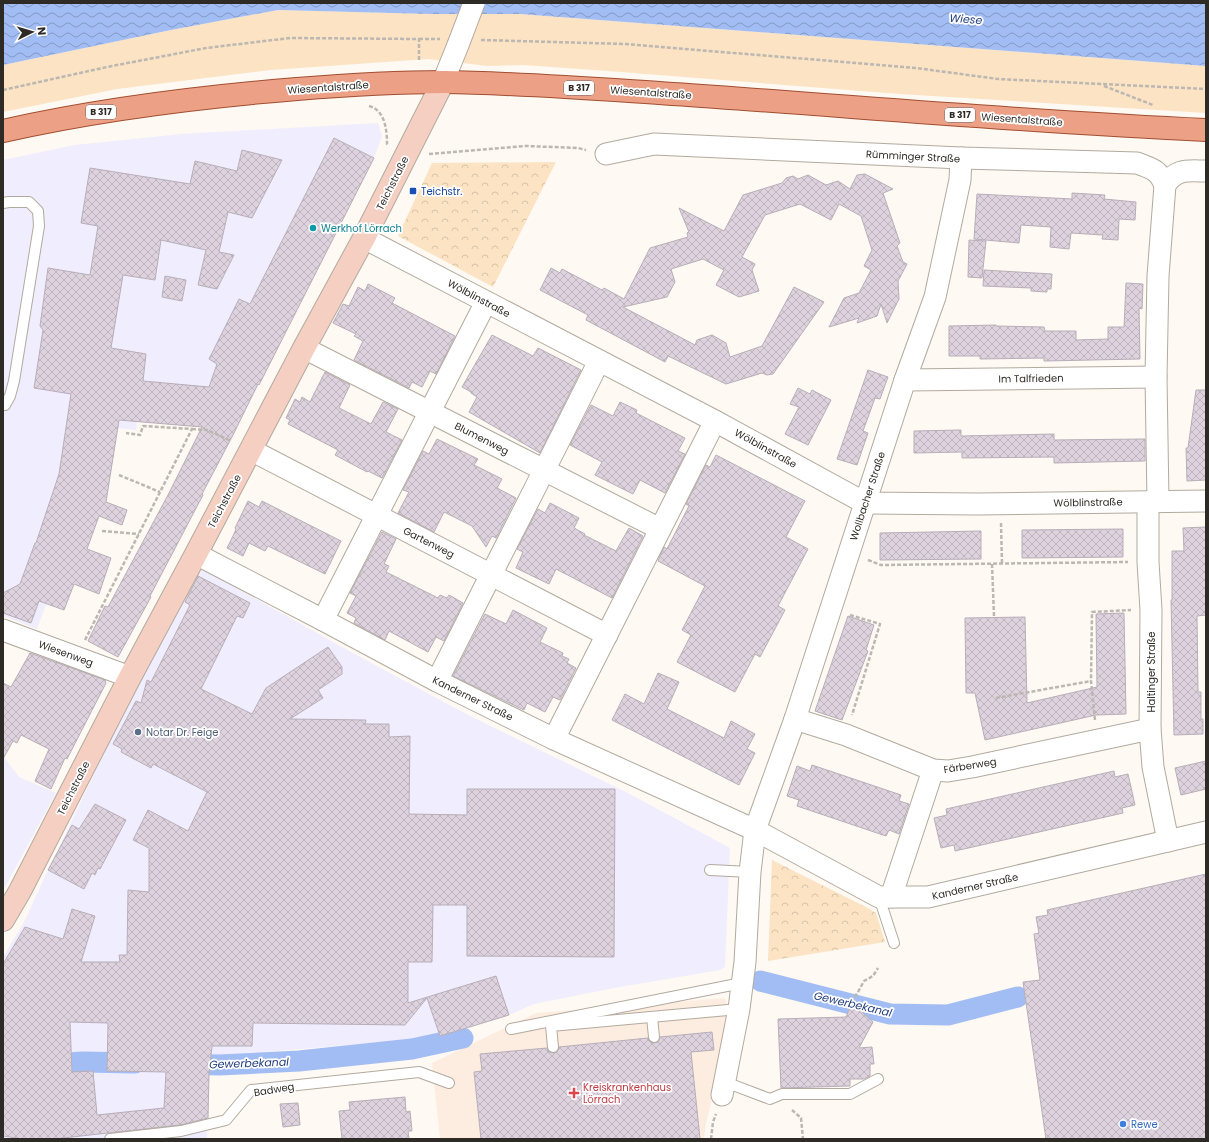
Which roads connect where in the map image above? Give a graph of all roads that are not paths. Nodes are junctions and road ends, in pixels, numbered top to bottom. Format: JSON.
{"nodes":[{"id":1,"x":474,"y":3,"type":"edge"},
{"id":2,"x":443,"y":82,"type":"junction"},
{"id":3,"x":1206,"y":130,"type":"edge"},
{"id":4,"x":3,"y":131,"type":"edge"},
{"id":5,"x":606,"y":154,"type":"road end"},
{"id":6,"x":961,"y":158,"type":"junction"},
{"id":7,"x":1206,"y":171,"type":"edge"},
{"id":8,"x":1165,"y":185,"type":"junction"},
{"id":9,"x":3,"y":203,"type":"edge"},
{"id":10,"x":364,"y":238,"type":"junction"},
{"id":11,"x":486,"y":302,"type":"junction"},
{"id":12,"x":304,"y":348,"type":"junction"},
{"id":13,"x":599,"y":361,"type":"junction"},
{"id":14,"x":1156,"y":377,"type":"junction"},
{"id":15,"x":905,"y":380,"type":"junction"},
{"id":16,"x":3,"y":405,"type":"edge"},
{"id":17,"x":429,"y":411,"type":"junction"},
{"id":18,"x":715,"y":420,"type":"junction"},
{"id":19,"x":251,"y":450,"type":"junction"},
{"id":20,"x":545,"y":470,"type":"junction"},
{"id":21,"x":1206,"y":501,"type":"edge"},
{"id":22,"x":1153,"y":502,"type":"junction"},
{"id":23,"x":865,"y":503,"type":"junction"},
{"id":24,"x":376,"y":515,"type":"junction"},
{"id":25,"x":660,"y":529,"type":"junction"},
{"id":26,"x":196,"y":554,"type":"junction"},
{"id":27,"x":491,"y":574,"type":"junction"},
{"id":28,"x":323,"y":620,"type":"junction"},
{"id":29,"x":3,"y":630,"type":"edge"},
{"id":30,"x":607,"y":634,"type":"junction"},
{"id":31,"x":130,"y":677,"type":"junction"},
{"id":32,"x":438,"y":681,"type":"junction"},
{"id":33,"x":795,"y":719,"type":"junction"},
{"id":34,"x":1150,"y":729,"type":"junction"},
{"id":35,"x":554,"y":738,"type":"junction"},
{"id":36,"x":933,"y":770,"type":"junction"},
{"id":37,"x":755,"y":830,"type":"junction"},
{"id":38,"x":1206,"y":832,"type":"edge"},
{"id":39,"x":1168,"y":841,"type":"junction"},
{"id":40,"x":710,"y":870,"type":"dead end"},
{"id":41,"x":750,"y":872,"type":"junction"},
{"id":42,"x":885,"y":897,"type":"junction"},
{"id":43,"x":3,"y":920,"type":"edge"},
{"id":44,"x":894,"y":943,"type":"dead end"},
{"id":45,"x":742,"y":983,"type":"junction"},
{"id":46,"x":738,"y":1009,"type":"junction"},
{"id":47,"x":652,"y":1016,"type":"junction"},
{"id":48,"x":511,"y":1029,"type":"dead end"},
{"id":49,"x":654,"y":1037,"type":"dead end"},
{"id":50,"x":553,"y":1047,"type":"dead end"},
{"id":51,"x":878,"y":1079,"type":"dead end"},
{"id":52,"x":449,"y":1083,"type":"dead end"},
{"id":53,"x":724,"y":1088,"type":"joint"},
{"id":54,"x":110,"y":1139,"type":"edge"}],
"edges":[{"from":1,"to":2,"type":"street","bridge":true},
{"from":2,"to":3,"type":"main road","name":"Wiesentalstraße","number":"B 317"},
{"from":2,"to":4,"type":"main road","name":"Wiesentalstraße","number":"B 317"},
{"from":2,"to":10,"type":"street","name":"Teichstraße"},
{"from":5,"to":6,"type":"street","name":"Rümminger Straße"},
{"from":6,"to":8,"type":"street","name":"Rümminger Straße"},
{"from":6,"to":15,"type":"street","name":"Wollbacher Straße"},
{"from":7,"to":8,"type":"street"},
{"from":8,"to":14,"type":"street","name":"Haltinger Straße"},
{"from":9,"to":16,"type":"lane"},
{"from":10,"to":11,"type":"street","name":"Wölblinstraße"},
{"from":10,"to":12,"type":"street","name":"Teichstraße"},
{"from":11,"to":13,"type":"street","name":"Wölblinstraße"},
{"from":11,"to":17,"type":"street"},
{"from":12,"to":17,"type":"street","name":"Blumenweg"},
{"from":12,"to":19,"type":"street","name":"Teichstraße"},
{"from":13,"to":18,"type":"street","name":"Wölblinstraße"},
{"from":13,"to":20,"type":"street"},
{"from":14,"to":15,"type":"street","name":"Im Talfrieden"},
{"from":14,"to":22,"type":"street","name":"Haltinger Straße"},
{"from":15,"to":23,"type":"street","name":"Wollbacher Straße"},
{"from":17,"to":20,"type":"street","name":"Blumenweg"},
{"from":17,"to":24,"type":"street"},
{"from":18,"to":23,"type":"street","name":"Wölblinstraße"},
{"from":18,"to":25,"type":"street"},
{"from":19,"to":24,"type":"street","name":"Gartenweg"},
{"from":19,"to":26,"type":"street","name":"Teichstraße"},
{"from":20,"to":25,"type":"street","name":"Blumenweg"},
{"from":20,"to":27,"type":"street"},
{"from":21,"to":22,"type":"street","name":"Wölblinstraße"},
{"from":22,"to":23,"type":"street","name":"Wölblinstraße"},
{"from":22,"to":34,"type":"street","name":"Haltinger Straße"},
{"from":23,"to":33,"type":"street","name":"Wollbacher Straße"},
{"from":24,"to":27,"type":"street","name":"Gartenweg"},
{"from":24,"to":28,"type":"street"},
{"from":25,"to":30,"type":"street"},
{"from":26,"to":28,"type":"street","name":"Kanderner Straße"},
{"from":26,"to":31,"type":"street","name":"Teichstraße"},
{"from":27,"to":30,"type":"street","name":"Gartenweg"},
{"from":27,"to":32,"type":"street"},
{"from":28,"to":32,"type":"street","name":"Kanderner Straße"},
{"from":29,"to":31,"type":"street","name":"Wiesenweg"},
{"from":30,"to":35,"type":"street"},
{"from":31,"to":43,"type":"street","name":"Teichstraße"},
{"from":32,"to":35,"type":"street","name":"Kanderner Straße"},
{"from":33,"to":36,"type":"street","name":"Färberweg"},
{"from":33,"to":37,"type":"street","name":"Wollbacher Straße"},
{"from":34,"to":36,"type":"street","name":"Färberweg"},
{"from":34,"to":39,"type":"street","name":"Haltinger Straße"},
{"from":35,"to":37,"type":"street","name":"Kanderner Straße"},
{"from":36,"to":42,"type":"street"},
{"from":37,"to":41,"type":"street"},
{"from":37,"to":42,"type":"street","name":"Kanderner Straße"},
{"from":38,"to":39,"type":"street","name":"Kanderner Straße"},
{"from":39,"to":42,"type":"street","name":"Kanderner Straße"},
{"from":40,"to":41,"type":"lane"},
{"from":41,"to":45,"type":"street"},
{"from":42,"to":44,"type":"lane"},
{"from":45,"to":46,"type":"street"},
{"from":45,"to":48,"type":"lane"},
{"from":46,"to":47,"type":"lane"},
{"from":46,"to":53,"type":"street"},
{"from":47,"to":49,"type":"lane"},
{"from":47,"to":50,"type":"lane"},
{"from":51,"to":53,"type":"lane"},
{"from":52,"to":54,"type":"lane","name":"Badweg"}]}
